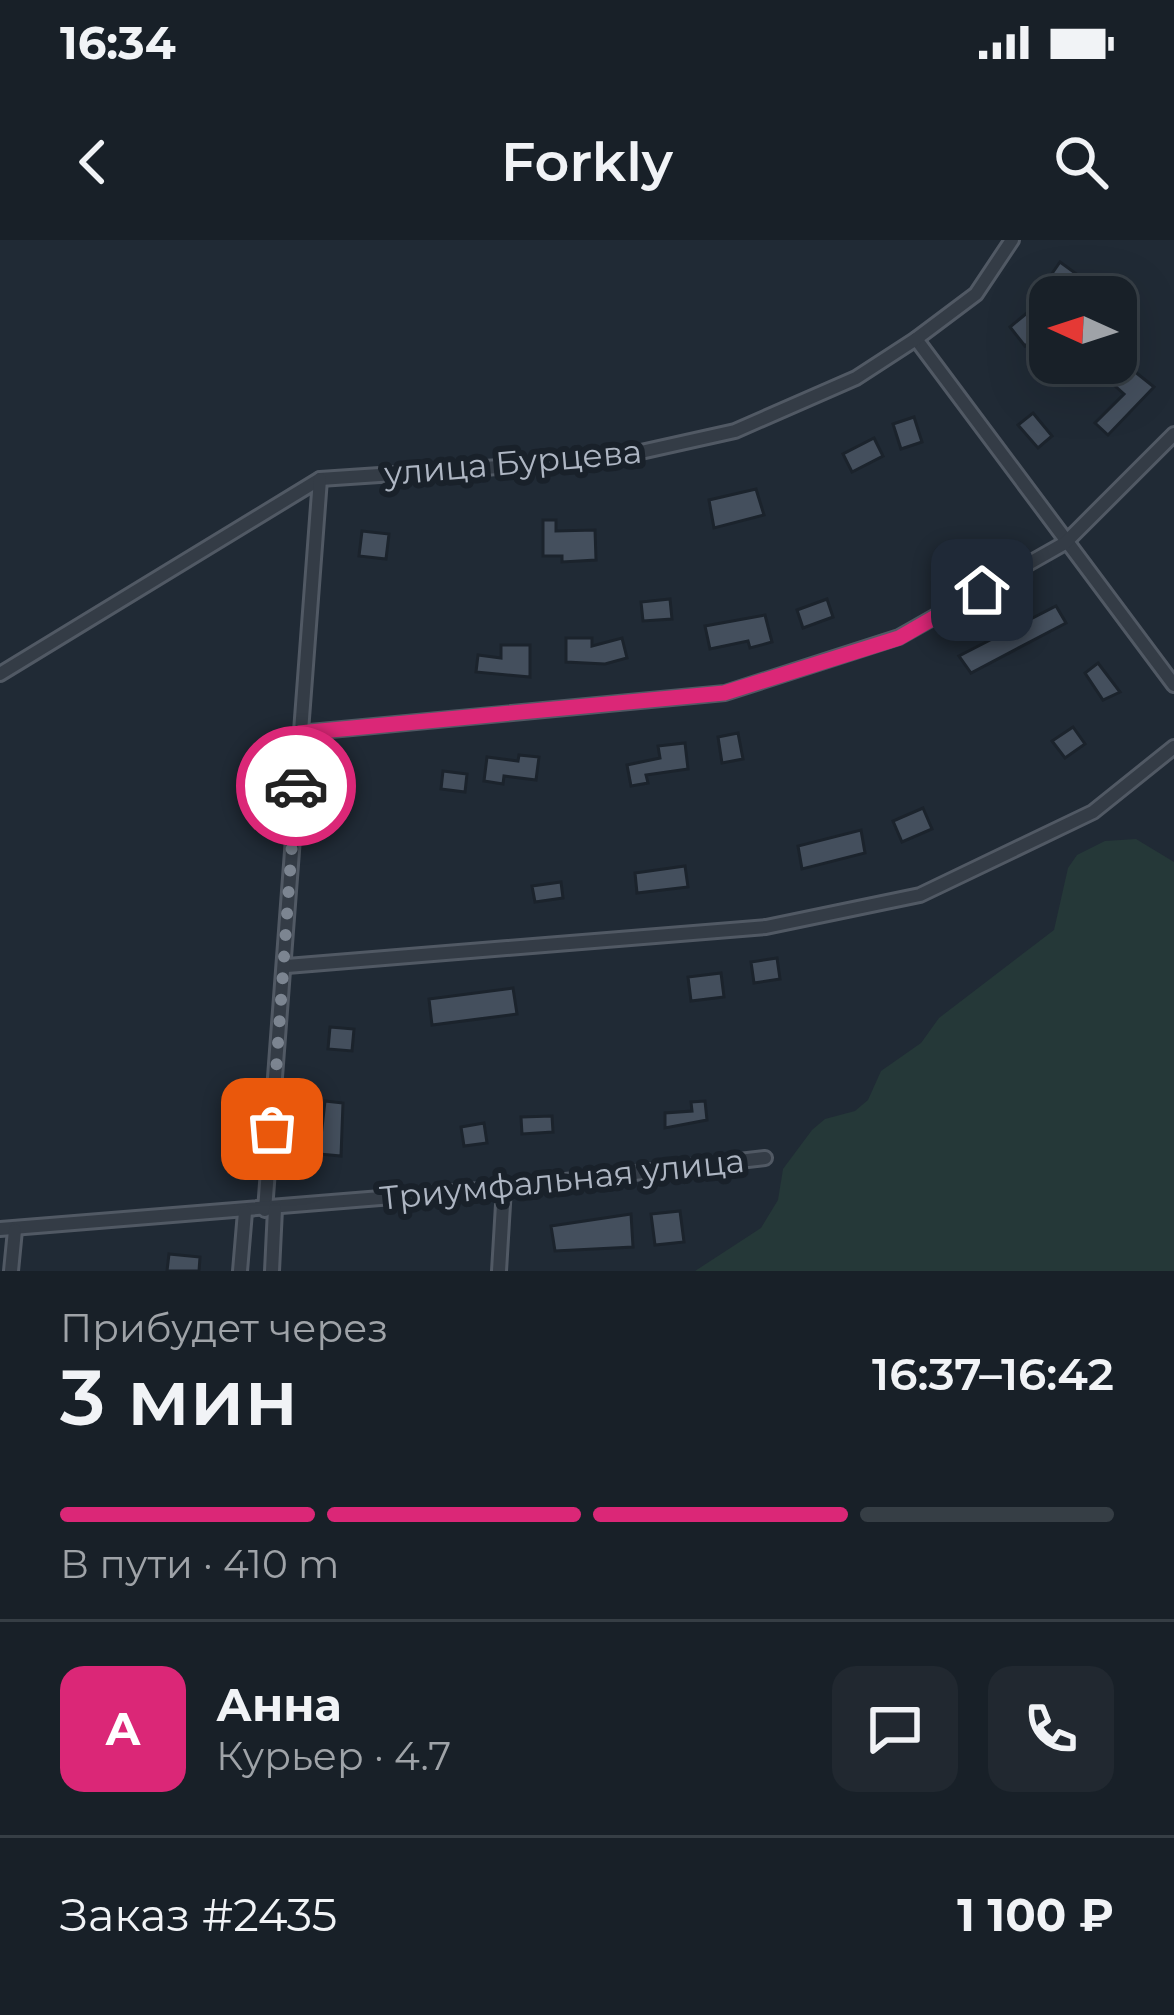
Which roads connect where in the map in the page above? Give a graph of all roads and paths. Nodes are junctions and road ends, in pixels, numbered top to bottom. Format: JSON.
{"nodes":[{"id":1,"x":1012,"y":240,"type":"edge"},
{"id":2,"x":916,"y":339,"type":"junction"},
{"id":3,"x":1174,"y":434,"type":"edge"},
{"id":4,"x":320,"y":479,"type":"junction"},
{"id":5,"x":1065,"y":544,"type":"junction"},
{"id":6,"x":0,"y":674,"type":"edge"},
{"id":7,"x":1174,"y":685,"type":"edge"},
{"id":8,"x":299,"y":733,"type":"junction"},
{"id":9,"x":1174,"y":747,"type":"edge"},
{"id":10,"x":286,"y":966,"type":"junction"},
{"id":11,"x":765,"y":1158,"type":"dead end"},
{"id":12,"x":504,"y":1188,"type":"junction"},
{"id":13,"x":270,"y":1209,"type":"junction"},
{"id":14,"x":245,"y":1211,"type":"junction"},
{"id":15,"x":7,"y":1229,"type":"edge"},
{"id":16,"x":11,"y":1271,"type":"edge"},
{"id":17,"x":240,"y":1271,"type":"edge"},
{"id":18,"x":272,"y":1271,"type":"edge"},
{"id":19,"x":499,"y":1271,"type":"edge"}],
"edges":[{"from":1,"to":2,"type":"street","name":"улица Бурцева"},
{"from":2,"to":4,"type":"street","name":"улица Бурцева"},
{"from":2,"to":5,"type":"street"},
{"from":3,"to":5,"type":"street"},
{"from":4,"to":6,"type":"street","name":"улица Бурцева"},
{"from":4,"to":8,"type":"street"},
{"from":5,"to":7,"type":"street"},
{"from":5,"to":8,"type":"street"},
{"from":8,"to":10,"type":"street"},
{"from":9,"to":10,"type":"street"},
{"from":10,"to":13,"type":"street"},
{"from":11,"to":12,"type":"street","name":"Триумфальная улица"},
{"from":12,"to":13,"type":"street","name":"Триумфальная улица"},
{"from":12,"to":19,"type":"street"},
{"from":13,"to":14,"type":"street","name":"Триумфальная улица"},
{"from":13,"to":18,"type":"street"},
{"from":14,"to":15,"type":"street","name":"Триумфальная улица"},
{"from":14,"to":17,"type":"street"},
{"from":15,"to":16,"type":"street"}]}
